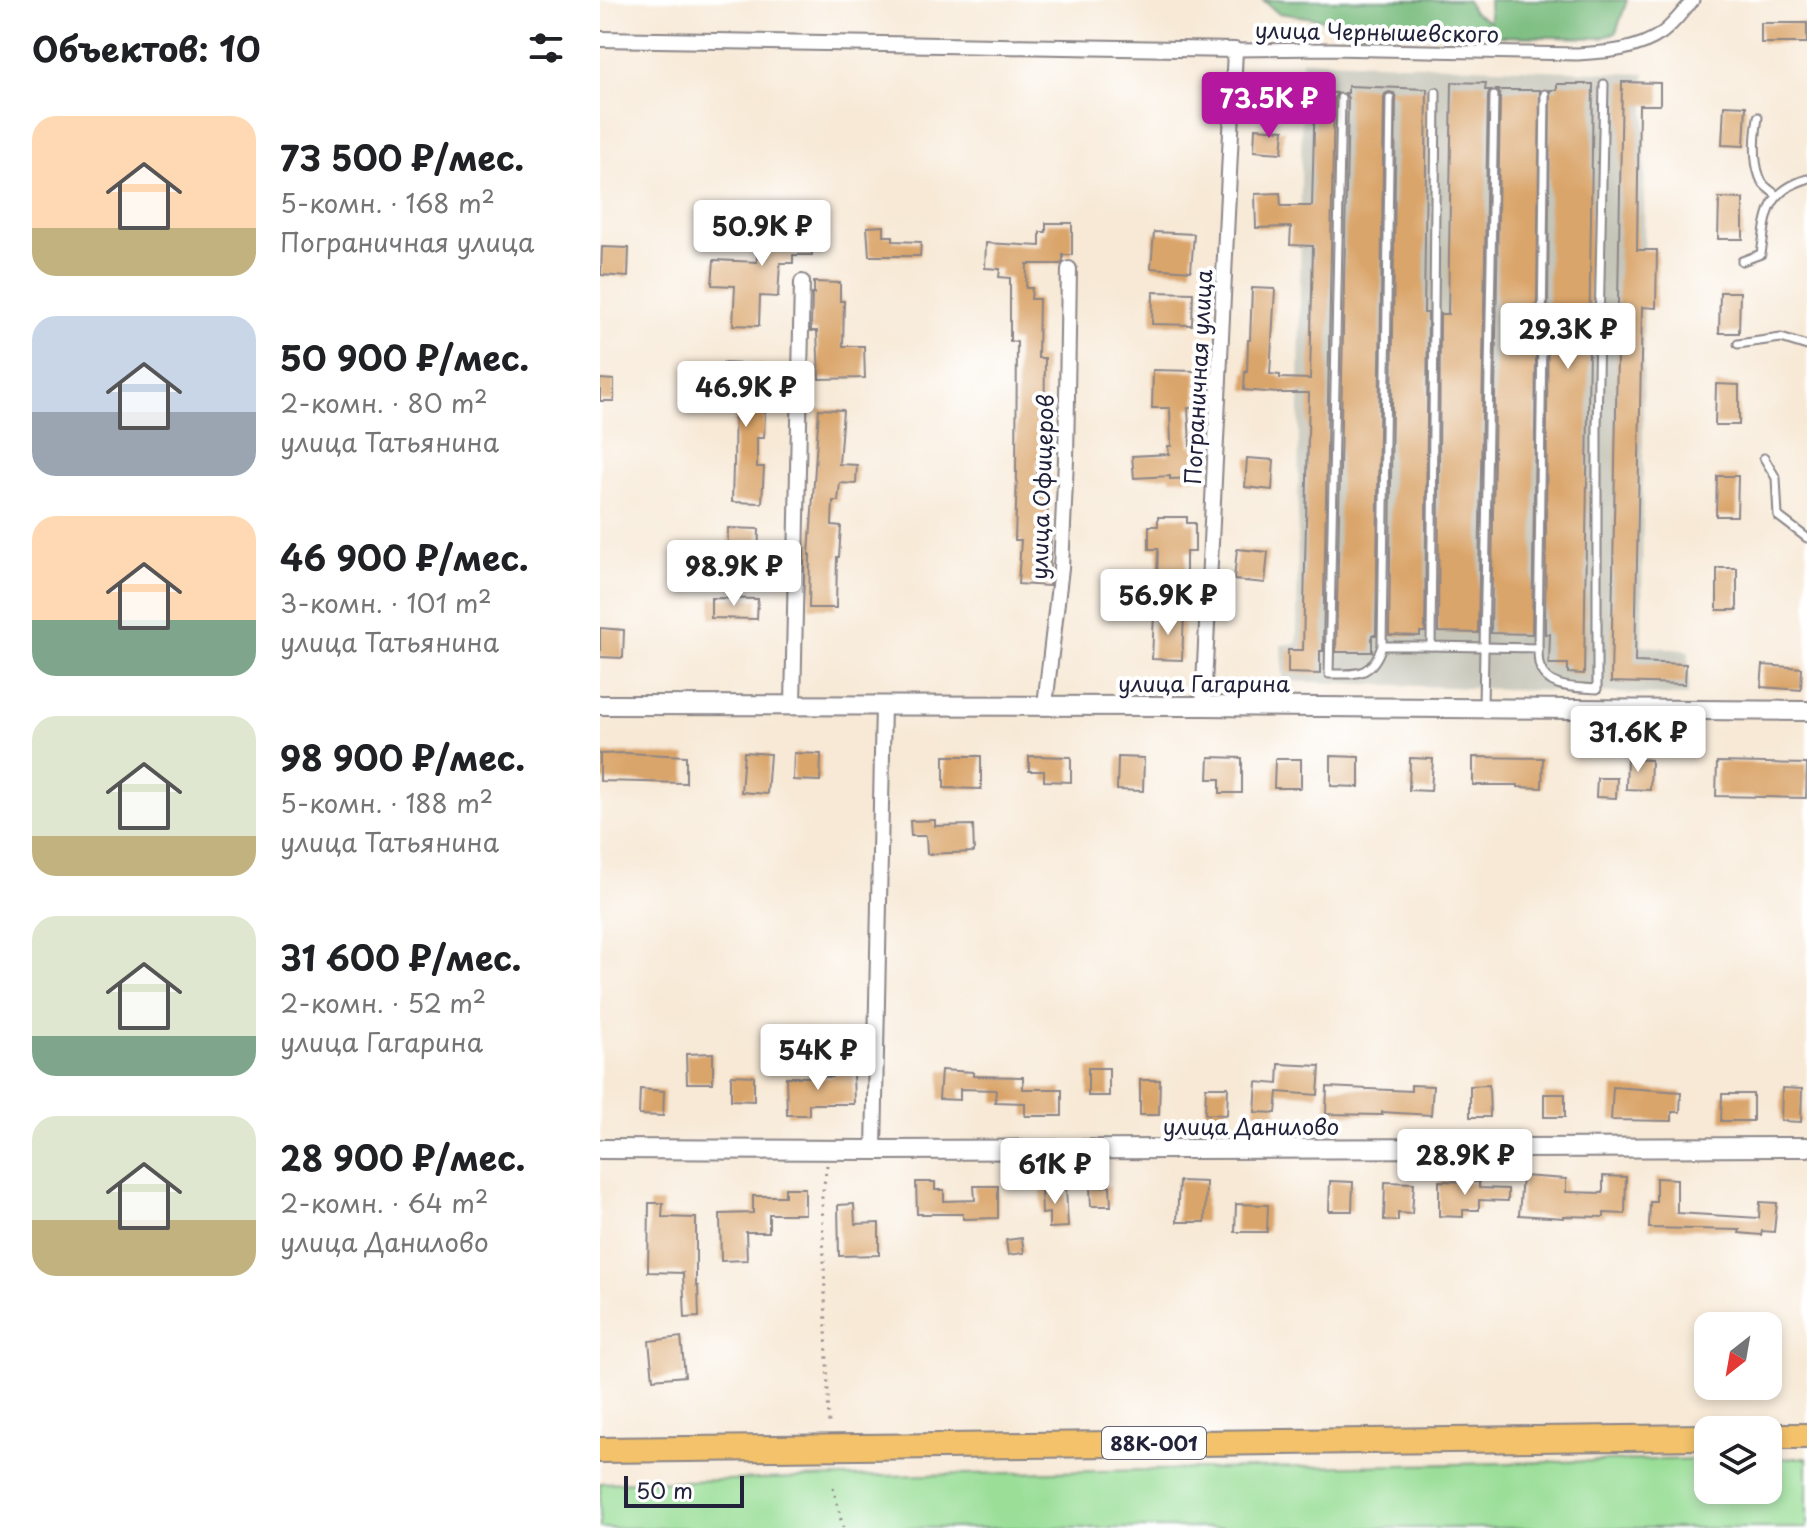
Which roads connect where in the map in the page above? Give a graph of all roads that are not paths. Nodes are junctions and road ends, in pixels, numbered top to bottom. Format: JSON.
{"nodes":[{"id":1,"x":1693,"y":0,"type":"edge"},
{"id":2,"x":600,"y":39,"type":"edge"},
{"id":3,"x":1235,"y":50,"type":"junction"},
{"id":4,"x":1604,"y":84,"type":"dead end"},
{"id":5,"x":1436,"y":92,"type":"dead end"},
{"id":6,"x":1545,"y":94,"type":"dead end"},
{"id":7,"x":1494,"y":96,"type":"dead end"},
{"id":8,"x":1341,"y":98,"type":"dead end"},
{"id":9,"x":1390,"y":98,"type":"dead end"},
{"id":10,"x":1758,"y":117,"type":"dead end"},
{"id":11,"x":1807,"y":179,"type":"edge"},
{"id":12,"x":1776,"y":195,"type":"junction"},
{"id":13,"x":1742,"y":261,"type":"dead end"},
{"id":14,"x":1069,"y":269,"type":"dead end"},
{"id":15,"x":802,"y":282,"type":"dead end"},
{"id":16,"x":1738,"y":344,"type":"dead end"},
{"id":17,"x":1807,"y":346,"type":"edge"},
{"id":18,"x":1764,"y":458,"type":"dead end"},
{"id":19,"x":1807,"y":538,"type":"edge"},
{"id":20,"x":1382,"y":646,"type":"junction"},
{"id":21,"x":1431,"y":646,"type":"junction"},
{"id":22,"x":1485,"y":647,"type":"junction"},
{"id":23,"x":1538,"y":648,"type":"junction"},
{"id":24,"x":600,"y":705,"type":"edge"},
{"id":25,"x":793,"y":705,"type":"junction"},
{"id":26,"x":883,"y":705,"type":"junction"},
{"id":27,"x":1045,"y":705,"type":"junction"},
{"id":28,"x":1203,"y":706,"type":"junction"},
{"id":29,"x":1483,"y":708,"type":"junction"},
{"id":30,"x":1807,"y":711,"type":"edge"},
{"id":31,"x":1807,"y":1147,"type":"edge"},
{"id":32,"x":600,"y":1149,"type":"edge"},
{"id":33,"x":874,"y":1150,"type":"junction"},
{"id":34,"x":1782,"y":1436,"type":"edge"},
{"id":35,"x":1807,"y":1436,"type":"edge"},
{"id":36,"x":1694,"y":1437,"type":"edge"},
{"id":37,"x":600,"y":1450,"type":"edge"}],
"edges":[{"from":1,"to":3,"type":"street","name":"улица Чернышевского"},
{"from":2,"to":3,"type":"street"},
{"from":3,"to":28,"type":"street","name":"Пограничная улица"},
{"from":4,"to":23,"type":"lane"},
{"from":5,"to":21,"type":"lane"},
{"from":6,"to":23,"type":"lane"},
{"from":7,"to":22,"type":"lane"},
{"from":8,"to":20,"type":"lane"},
{"from":9,"to":20,"type":"lane"},
{"from":10,"to":12,"type":"lane"},
{"from":11,"to":12,"type":"lane"},
{"from":12,"to":13,"type":"lane"},
{"from":14,"to":27,"type":"street","name":"улица Офицеров"},
{"from":15,"to":25,"type":"street"},
{"from":16,"to":17,"type":"lane"},
{"from":18,"to":19,"type":"lane"},
{"from":20,"to":21,"type":"lane"},
{"from":21,"to":22,"type":"lane"},
{"from":22,"to":23,"type":"lane"},
{"from":22,"to":29,"type":"lane"},
{"from":24,"to":25,"type":"street","name":"улица Гагарина"},
{"from":25,"to":26,"type":"street","name":"улица Гагарина"},
{"from":26,"to":27,"type":"street","name":"улица Гагарина"},
{"from":26,"to":33,"type":"street"},
{"from":27,"to":28,"type":"street","name":"улица Гагарина"},
{"from":28,"to":29,"type":"street","name":"улица Гагарина"},
{"from":29,"to":30,"type":"street","name":"улица Гагарина"},
{"from":31,"to":33,"type":"street","name":"улица Данилово"},
{"from":32,"to":33,"type":"street","name":"улица Данилово"},
{"from":34,"to":35,"type":"main road"},
{"from":36,"to":37,"type":"main road","number":"88К-001"}]}
